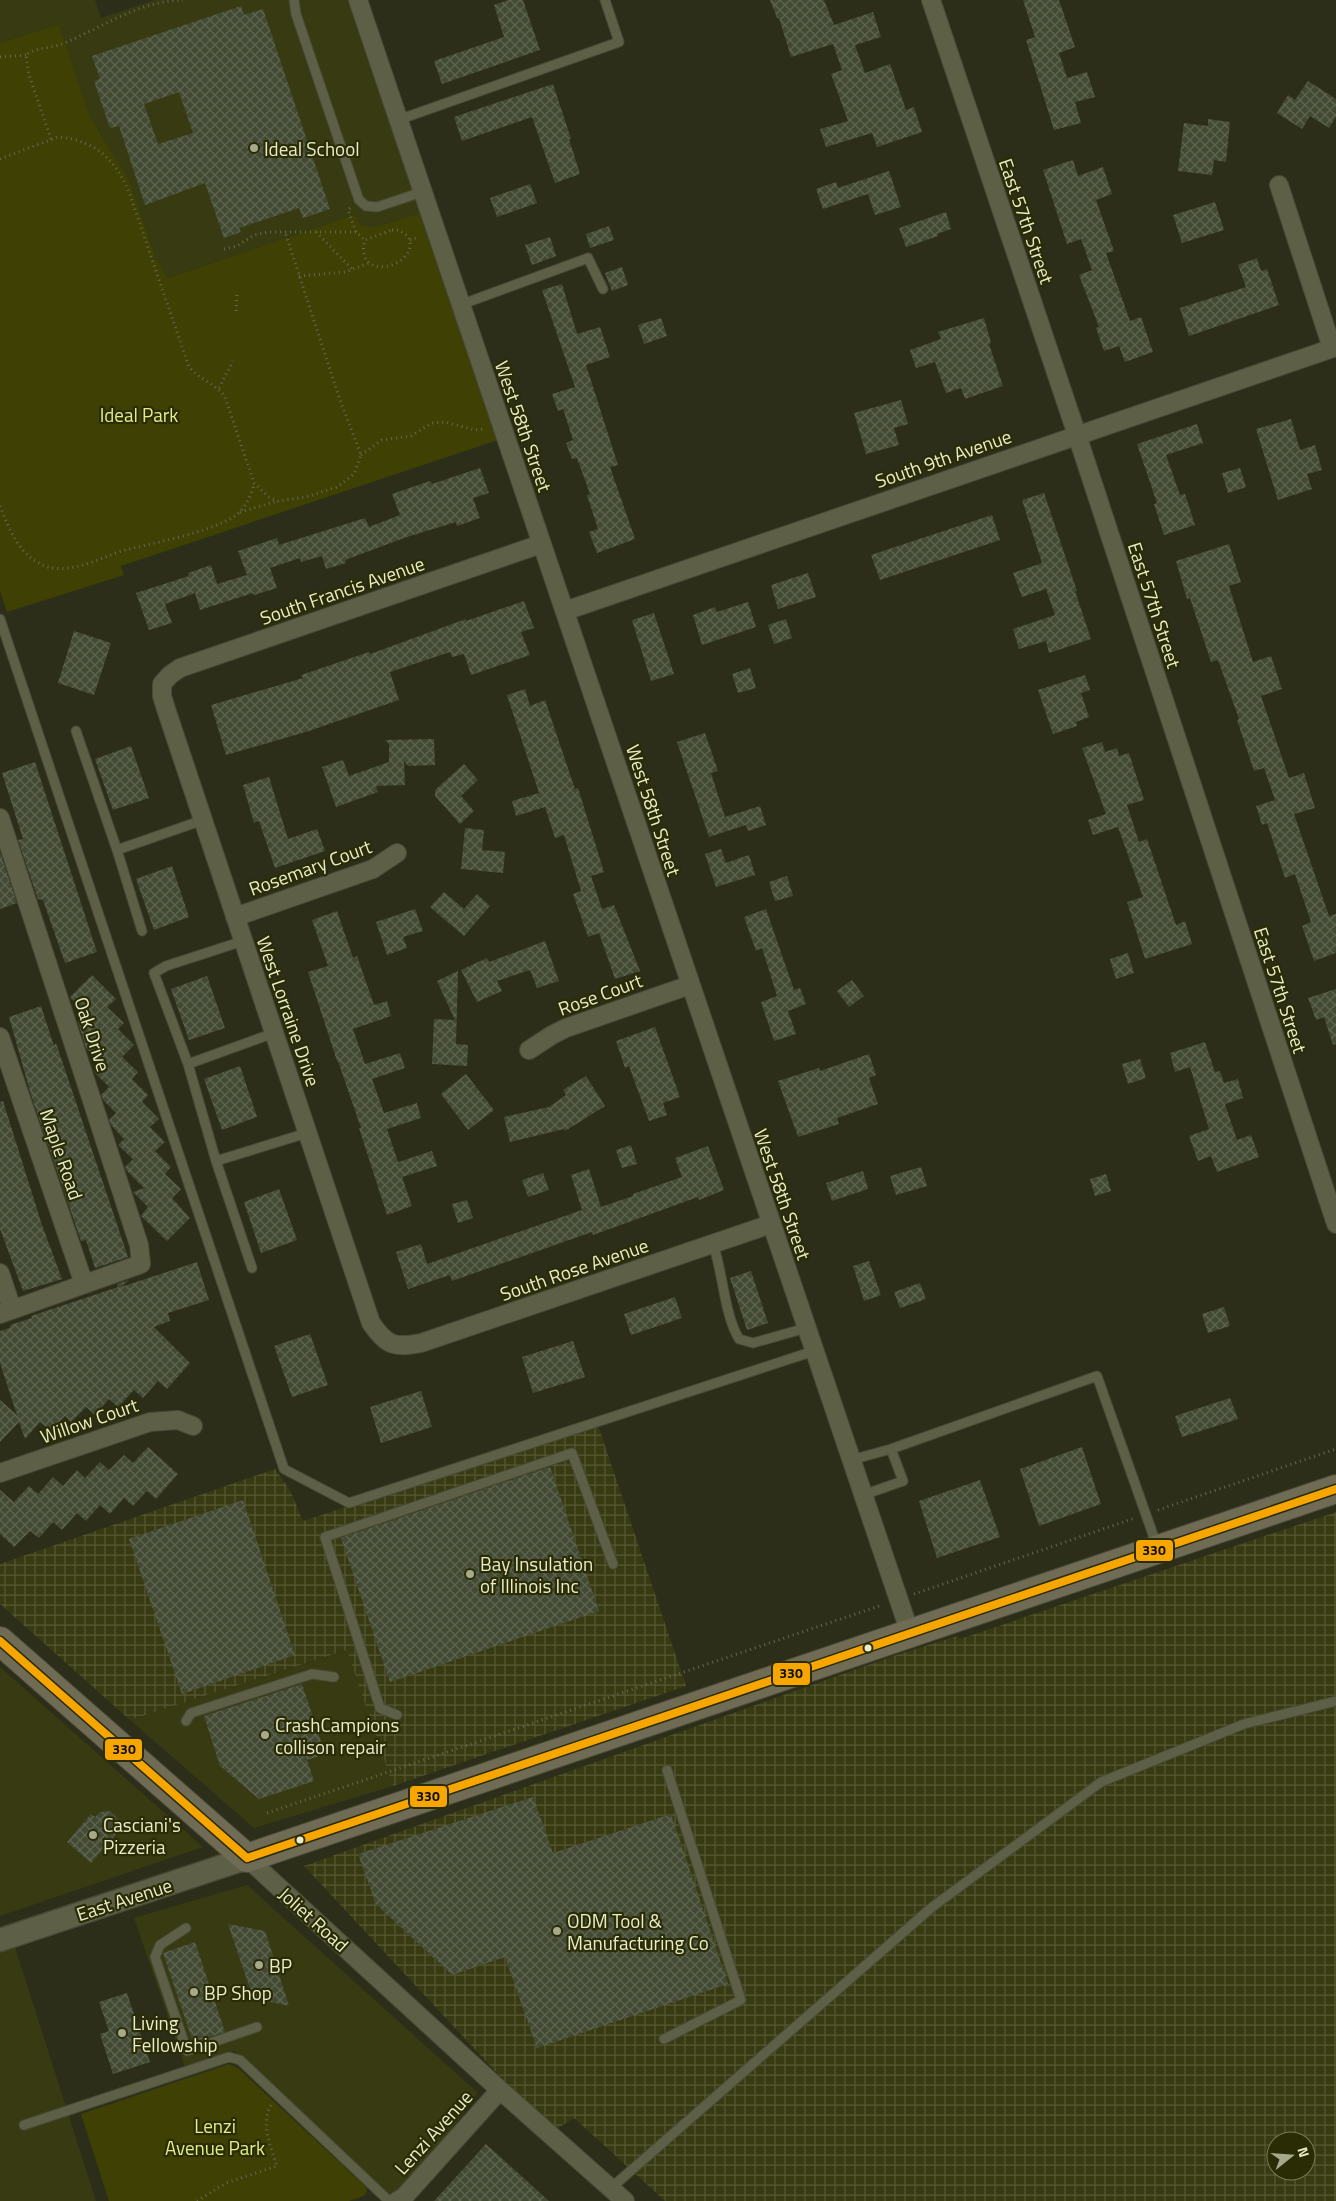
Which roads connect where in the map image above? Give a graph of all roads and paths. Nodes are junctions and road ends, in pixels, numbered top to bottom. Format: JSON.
{"nodes":[{"id":1,"x":183,"y":0,"type":"edge"},
{"id":2,"x":294,"y":0,"type":"edge"},
{"id":3,"x":358,"y":0,"type":"edge"},
{"id":4,"x":605,"y":0,"type":"edge"},
{"id":5,"x":931,"y":0,"type":"edge"},
{"id":6,"x":26,"y":55,"type":"junction"},
{"id":7,"x":0,"y":57,"type":"edge"},
{"id":8,"x":398,"y":120,"type":"junction"},
{"id":9,"x":51,"y":139,"type":"junction"},
{"id":10,"x":0,"y":159,"type":"edge"},
{"id":11,"x":1279,"y":185,"type":"dead end"},
{"id":12,"x":422,"y":192,"type":"junction"},
{"id":13,"x":359,"y":200,"type":"junction"},
{"id":14,"x":285,"y":232,"type":"junction"},
{"id":15,"x":315,"y":232,"type":"junction"},
{"id":16,"x":356,"y":232,"type":"junction"},
{"id":17,"x":419,"y":237,"type":"dead end"},
{"id":18,"x":365,"y":240,"type":"junction"},
{"id":19,"x":410,"y":240,"type":"junction"},
{"id":20,"x":224,"y":249,"type":"dead end"},
{"id":21,"x":369,"y":263,"type":"junction"},
{"id":22,"x":352,"y":269,"type":"junction"},
{"id":23,"x":299,"y":276,"type":"junction"},
{"id":24,"x":603,"y":289,"type":"dead end"},
{"id":25,"x":237,"y":293,"type":"dead end"},
{"id":26,"x":460,"y":305,"type":"junction"},
{"id":27,"x":236,"y":311,"type":"dead end"},
{"id":28,"x":1334,"y":347,"type":"edge"},
{"id":29,"x":233,"y":361,"type":"dead end"},
{"id":30,"x":219,"y":388,"type":"junction"},
{"id":31,"x":483,"y":429,"type":"dead end"},
{"id":32,"x":1077,"y":435,"type":"junction"},
{"id":33,"x":361,"y":455,"type":"junction"},
{"id":34,"x":254,"y":483,"type":"junction"},
{"id":35,"x":278,"y":501,"type":"junction"},
{"id":36,"x":0,"y":506,"type":"edge"},
{"id":37,"x":240,"y":512,"type":"junction"},
{"id":38,"x":541,"y":544,"type":"junction"},
{"id":39,"x":565,"y":611,"type":"junction"},
{"id":40,"x":0,"y":619,"type":"edge"},
{"id":41,"x":162,"y":684,"type":"joint"},
{"id":42,"x":76,"y":731,"type":"dead end"},
{"id":43,"x":0,"y":818,"type":"edge"},
{"id":44,"x":203,"y":820,"type":"junction"},
{"id":45,"x":117,"y":850,"type":"junction"},
{"id":46,"x":397,"y":853,"type":"dead end"},
{"id":47,"x":235,"y":917,"type":"junction"},
{"id":48,"x":142,"y":931,"type":"dead end"},
{"id":49,"x":243,"y":941,"type":"junction"},
{"id":50,"x":690,"y":985,"type":"junction"},
{"id":51,"x":274,"y":1033,"type":"junction"},
{"id":52,"x":0,"y":1037,"type":"edge"},
{"id":53,"x":529,"y":1050,"type":"dead end"},
{"id":54,"x":188,"y":1064,"type":"junction"},
{"id":55,"x":307,"y":1133,"type":"junction"},
{"id":56,"x":216,"y":1161,"type":"junction"},
{"id":57,"x":770,"y":1224,"type":"junction"},
{"id":58,"x":1336,"y":1224,"type":"edge"},
{"id":59,"x":713,"y":1244,"type":"junction"},
{"id":60,"x":252,"y":1268,"type":"dead end"},
{"id":61,"x":0,"y":1273,"type":"edge"},
{"id":62,"x":84,"y":1284,"type":"junction"},
{"id":63,"x":6,"y":1312,"type":"edge"},
{"id":64,"x":806,"y":1328,"type":"junction"},
{"id":65,"x":390,"y":1345,"type":"joint"},
{"id":66,"x":814,"y":1350,"type":"junction"},
{"id":67,"x":193,"y":1426,"type":"dead end"},
{"id":68,"x":892,"y":1448,"type":"junction"},
{"id":69,"x":1336,"y":1449,"type":"edge"},
{"id":70,"x":851,"y":1460,"type":"junction"},
{"id":71,"x":0,"y":1473,"type":"edge"},
{"id":72,"x":1336,"y":1489,"type":"edge"},
{"id":73,"x":863,"y":1495,"type":"junction"},
{"id":74,"x":1146,"y":1514,"type":"junction"},
{"id":75,"x":1158,"y":1549,"type":"junction"},
{"id":76,"x":613,"y":1564,"type":"dead end"},
{"id":77,"x":899,"y":1599,"type":"junction"},
{"id":78,"x":910,"y":1633,"type":"junction"},
{"id":79,"x":0,"y":1640,"type":"edge"},
{"id":80,"x":334,"y":1678,"type":"dead end"},
{"id":81,"x":1336,"y":1701,"type":"edge"},
{"id":82,"x":396,"y":1715,"type":"dead end"},
{"id":83,"x":186,"y":1721,"type":"dead end"},
{"id":84,"x":667,"y":1770,"type":"dead end"},
{"id":85,"x":267,"y":1813,"type":"dead end"},
{"id":86,"x":247,"y":1858,"type":"junction"},
{"id":87,"x":186,"y":1928,"type":"dead end"},
{"id":88,"x":0,"y":1940,"type":"edge"},
{"id":89,"x":257,"y":2027,"type":"dead end"},
{"id":90,"x":664,"y":2039,"type":"dead end"},
{"id":91,"x":500,"y":2090,"type":"junction"},
{"id":92,"x":277,"y":2095,"type":"junction"},
{"id":93,"x":24,"y":2125,"type":"dead end"},
{"id":94,"x":610,"y":2188,"type":"junction"},
{"id":95,"x":197,"y":2201,"type":"edge"},
{"id":96,"x":389,"y":2201,"type":"edge"},
{"id":97,"x":397,"y":2201,"type":"edge"},
{"id":98,"x":625,"y":2201,"type":"edge"}],
"edges":[{"from":1,"to":6,"type":"path"},
{"from":2,"to":13,"type":"lane"},
{"from":3,"to":8,"type":"street","name":"West 58th Street"},
{"from":4,"to":8,"type":"lane"},
{"from":5,"to":32,"type":"street","name":"East 57th Street"},
{"from":6,"to":7,"type":"path"},
{"from":6,"to":9,"type":"path"},
{"from":8,"to":12,"type":"street","name":"West 58th Street"},
{"from":9,"to":10,"type":"path"},
{"from":9,"to":30,"type":"path"},
{"from":11,"to":28,"type":"street"},
{"from":12,"to":13,"type":"lane"},
{"from":12,"to":26,"type":"street","name":"West 58th Street"},
{"from":13,"to":16,"type":"path"},
{"from":14,"to":15,"type":"path"},
{"from":14,"to":20,"type":"path"},
{"from":14,"to":23,"type":"path"},
{"from":15,"to":16,"type":"path"},
{"from":15,"to":22,"type":"path"},
{"from":16,"to":18,"type":"path"},
{"from":17,"to":19,"type":"path"},
{"from":18,"to":19,"type":"path"},
{"from":18,"to":21,"type":"path"},
{"from":19,"to":21,"type":"path"},
{"from":21,"to":22,"type":"path"},
{"from":22,"to":23,"type":"path"},
{"from":23,"to":33,"type":"path"},
{"from":24,"to":26,"type":"lane"},
{"from":25,"to":27,"type":"path"},
{"from":26,"to":38,"type":"street","name":"West 58th Street"},
{"from":28,"to":32,"type":"street","name":"South 9th Avenue"},
{"from":29,"to":30,"type":"path"},
{"from":30,"to":34,"type":"path"},
{"from":31,"to":33,"type":"path"},
{"from":32,"to":39,"type":"street","name":"South 9th Avenue"},
{"from":32,"to":58,"type":"street","name":"East 57th Street"},
{"from":33,"to":35,"type":"path"},
{"from":34,"to":35,"type":"path"},
{"from":34,"to":37,"type":"path"},
{"from":35,"to":37,"type":"path"},
{"from":36,"to":37,"type":"path"},
{"from":38,"to":39,"type":"street","name":"West 58th Street"},
{"from":38,"to":41,"type":"street","name":"South Francis Avenue"},
{"from":39,"to":50,"type":"street","name":"West 58th Street"},
{"from":40,"to":66,"type":"lane"},
{"from":41,"to":44,"type":"street","name":"West Lorraine Drive"},
{"from":42,"to":45,"type":"lane"},
{"from":43,"to":62,"type":"street","name":"Oak Drive"},
{"from":44,"to":45,"type":"lane"},
{"from":44,"to":47,"type":"street","name":"West Lorraine Drive"},
{"from":45,"to":48,"type":"lane"},
{"from":46,"to":47,"type":"street","name":"Rosemary Court"},
{"from":47,"to":49,"type":"street","name":"West Lorraine Drive"},
{"from":49,"to":51,"type":"street","name":"West Lorraine Drive"},
{"from":49,"to":54,"type":"lane"},
{"from":50,"to":53,"type":"street","name":"Rose Court"},
{"from":50,"to":57,"type":"street","name":"West 58th Street"},
{"from":51,"to":54,"type":"lane"},
{"from":51,"to":55,"type":"street","name":"West Lorraine Drive"},
{"from":52,"to":62,"type":"street","name":"Maple Road"},
{"from":54,"to":56,"type":"lane"},
{"from":55,"to":56,"type":"lane"},
{"from":55,"to":65,"type":"street","name":"West Lorraine Drive"},
{"from":56,"to":60,"type":"lane"},
{"from":57,"to":59,"type":"street","name":"South Rose Avenue"},
{"from":57,"to":64,"type":"street","name":"West 58th Street"},
{"from":59,"to":64,"type":"lane"},
{"from":59,"to":65,"type":"street","name":"South Rose Avenue"},
{"from":61,"to":63,"type":"street"},
{"from":62,"to":63,"type":"street"},
{"from":64,"to":66,"type":"street","name":"West 58th Street"},
{"from":66,"to":70,"type":"street","name":"West 58th Street"},
{"from":67,"to":71,"type":"street","name":"Willow Court"},
{"from":68,"to":70,"type":"lane"},
{"from":68,"to":73,"type":"lane"},
{"from":68,"to":74,"type":"lane"},
{"from":69,"to":74,"type":"path"},
{"from":70,"to":73,"type":"street","name":"West 58th Street"},
{"from":72,"to":75,"type":"main road"},
{"from":73,"to":77,"type":"street","name":"West 58th Street"},
{"from":74,"to":75,"type":"lane"},
{"from":74,"to":77,"type":"path"},
{"from":75,"to":78,"type":"main road"},
{"from":76,"to":82,"type":"lane"},
{"from":77,"to":78,"type":"street","name":"West 58th Street"},
{"from":77,"to":85,"type":"path"},
{"from":78,"to":86,"type":"main road"},
{"from":79,"to":86,"type":"main road","name":"Joliet Road"},
{"from":80,"to":83,"type":"lane"},
{"from":81,"to":94,"type":"lane"},
{"from":84,"to":90,"type":"lane"},
{"from":86,"to":88,"type":"street","name":"East Avenue"},
{"from":86,"to":91,"type":"street","name":"Joliet Road"},
{"from":87,"to":89,"type":"lane"},
{"from":91,"to":94,"type":"street","name":"Joliet Road"},
{"from":91,"to":97,"type":"street","name":"Lenzi Avenue"},
{"from":92,"to":93,"type":"lane"},
{"from":92,"to":95,"type":"path"},
{"from":92,"to":96,"type":"lane"},
{"from":94,"to":98,"type":"street","name":"Joliet Road"}]}
